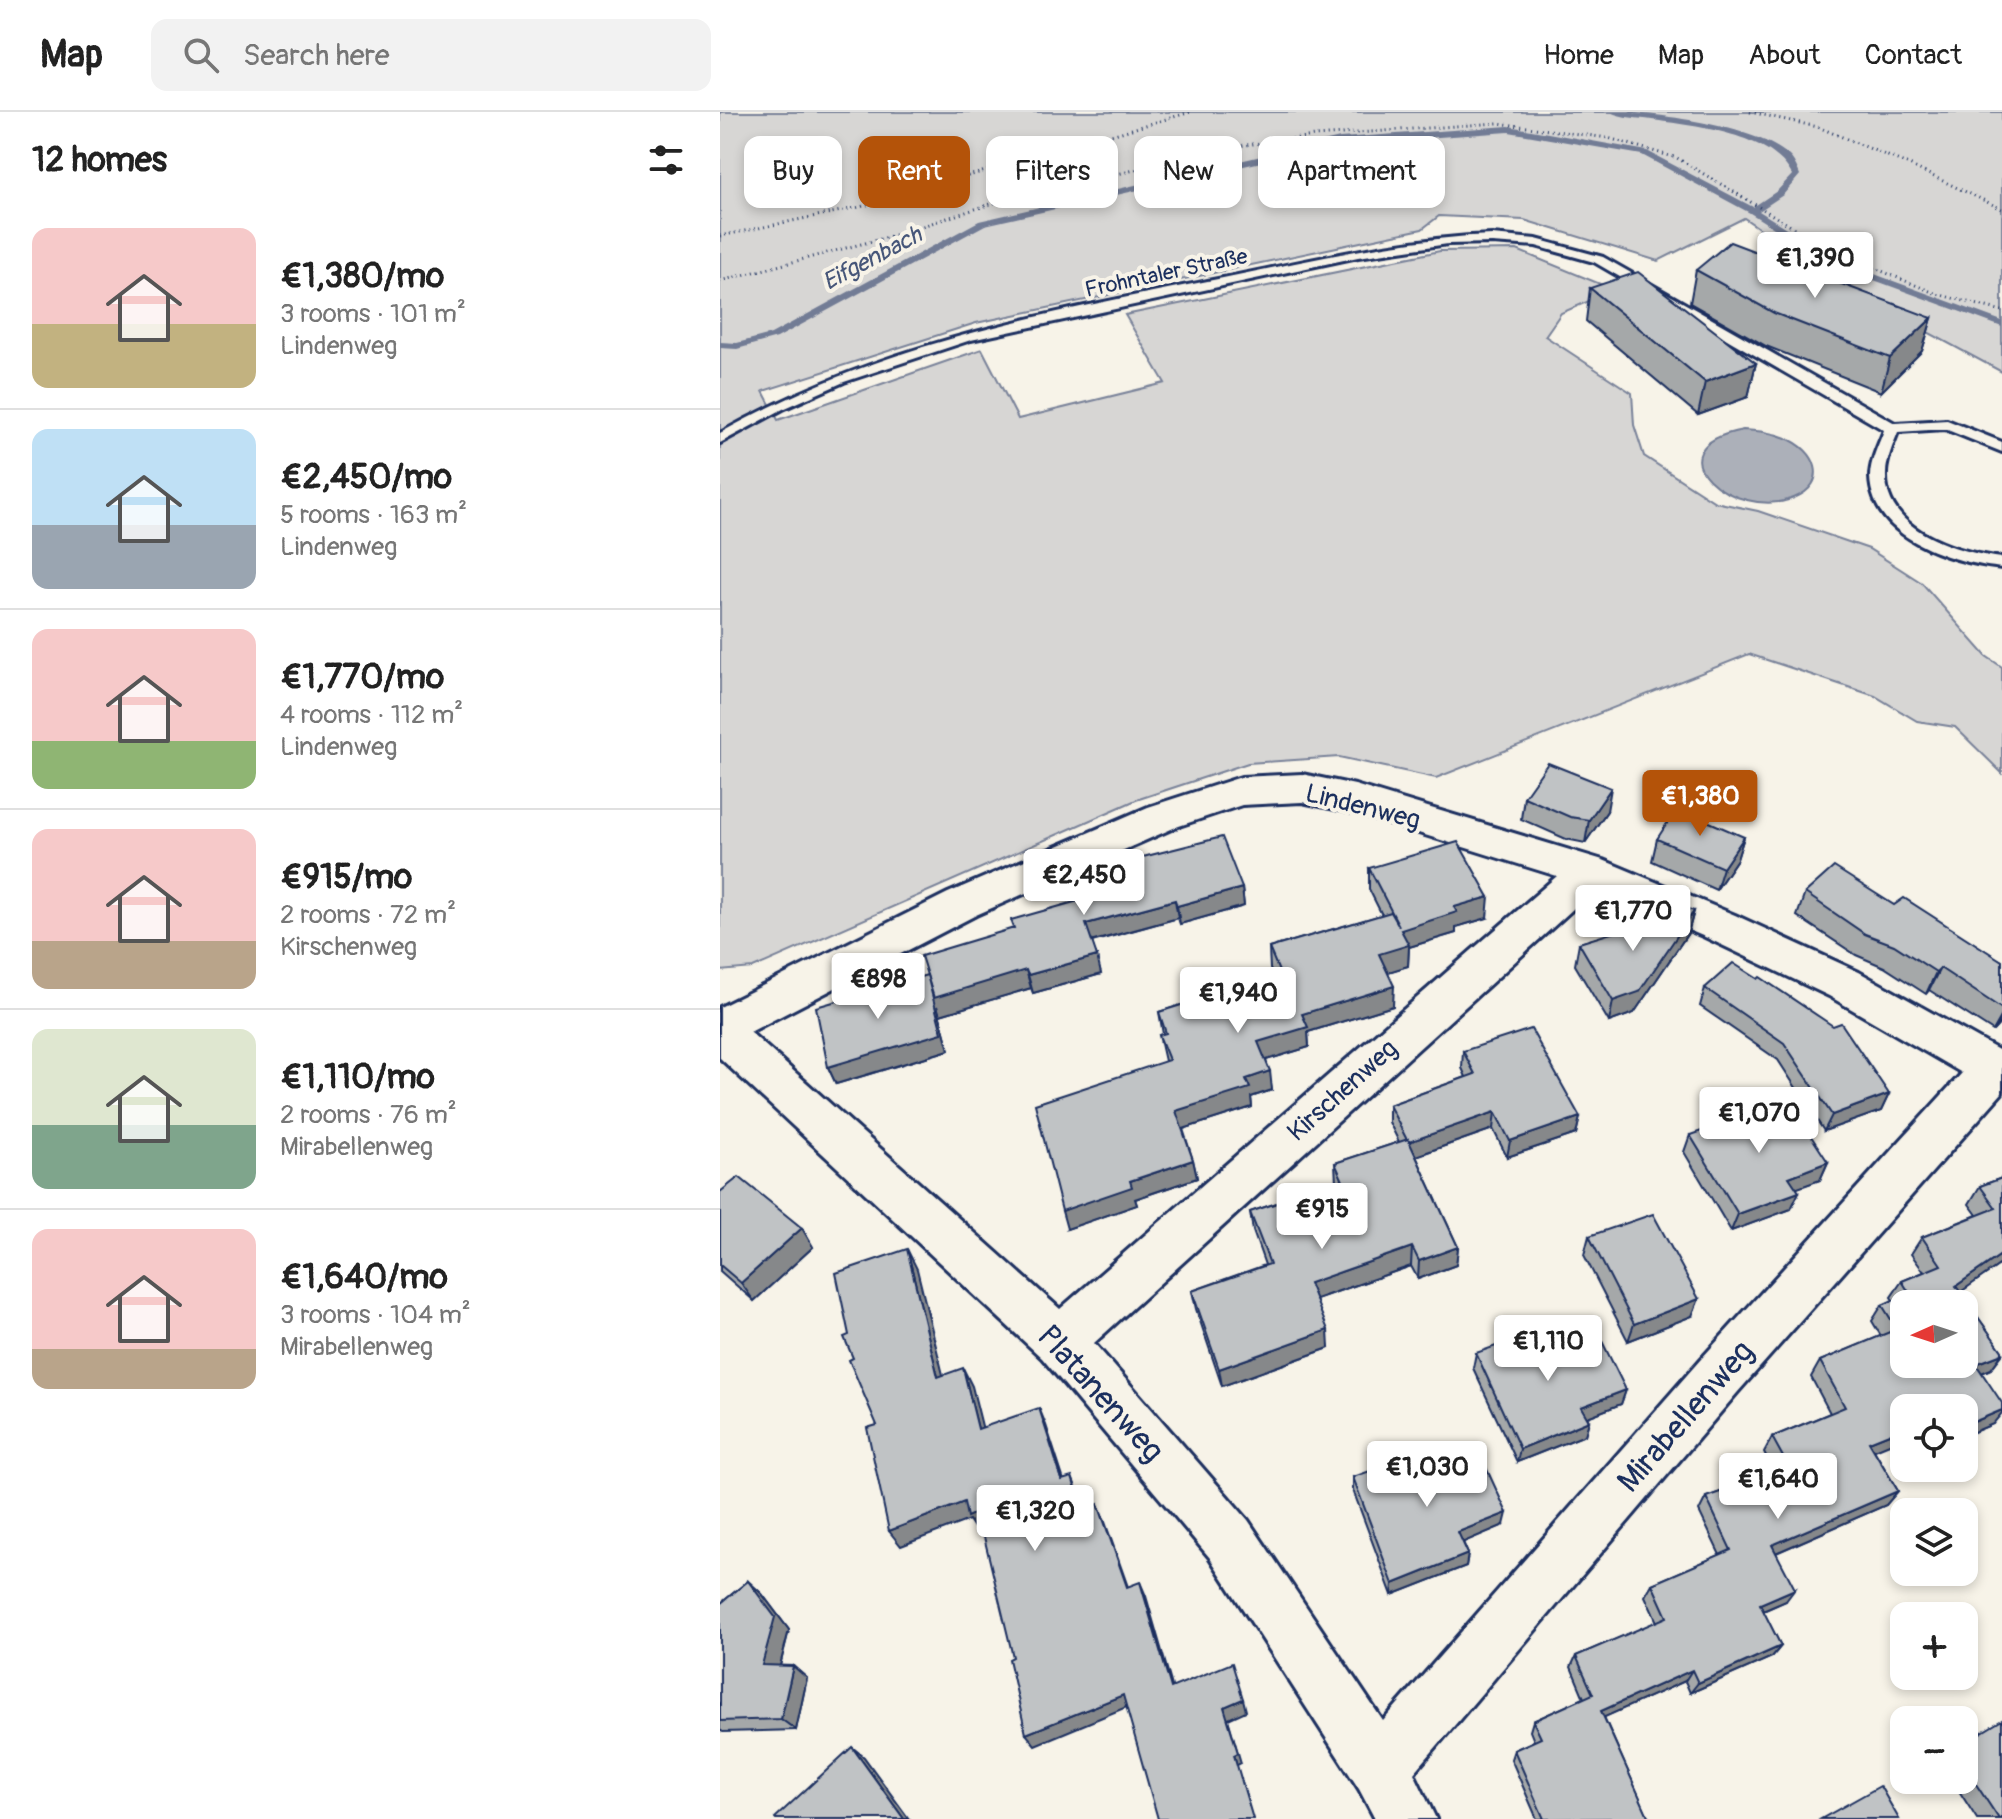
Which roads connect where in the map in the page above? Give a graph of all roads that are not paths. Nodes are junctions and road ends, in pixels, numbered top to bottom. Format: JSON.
{"nodes":[{"id":1,"x":1892,"y":428,"type":"junction"},
{"id":2,"x":720,"y":439,"type":"edge"},
{"id":3,"x":2002,"y":447,"type":"edge"},
{"id":4,"x":2002,"y":563,"type":"edge"},
{"id":5,"x":1589,"y":871,"type":"junction"},
{"id":6,"x":720,"y":1029,"type":"edge"},
{"id":7,"x":1998,"y":1071,"type":"edge"},
{"id":8,"x":1060,"y":1341,"type":"junction"},
{"id":9,"x":1380,"y":1768,"type":"junction"},
{"id":10,"x":1406,"y":1819,"type":"edge"}],
"edges":[{"from":1,"to":2,"type":"lane","name":"Frohntaler Straße"},
{"from":1,"to":3,"type":"lane"},
{"from":1,"to":4,"type":"lane"},
{"from":5,"to":6,"type":"street","name":"Lindenweg"},
{"from":5,"to":7,"type":"street","name":"Lindenweg"},
{"from":5,"to":8,"type":"street","name":"Kirschenweg"},
{"from":6,"to":8,"type":"street","name":"Platanenweg"},
{"from":7,"to":9,"type":"street","name":"Mirabellenweg"},
{"from":8,"to":9,"type":"street","name":"Platanenweg"},
{"from":9,"to":10,"type":"street","name":"Platanenweg"}]}
